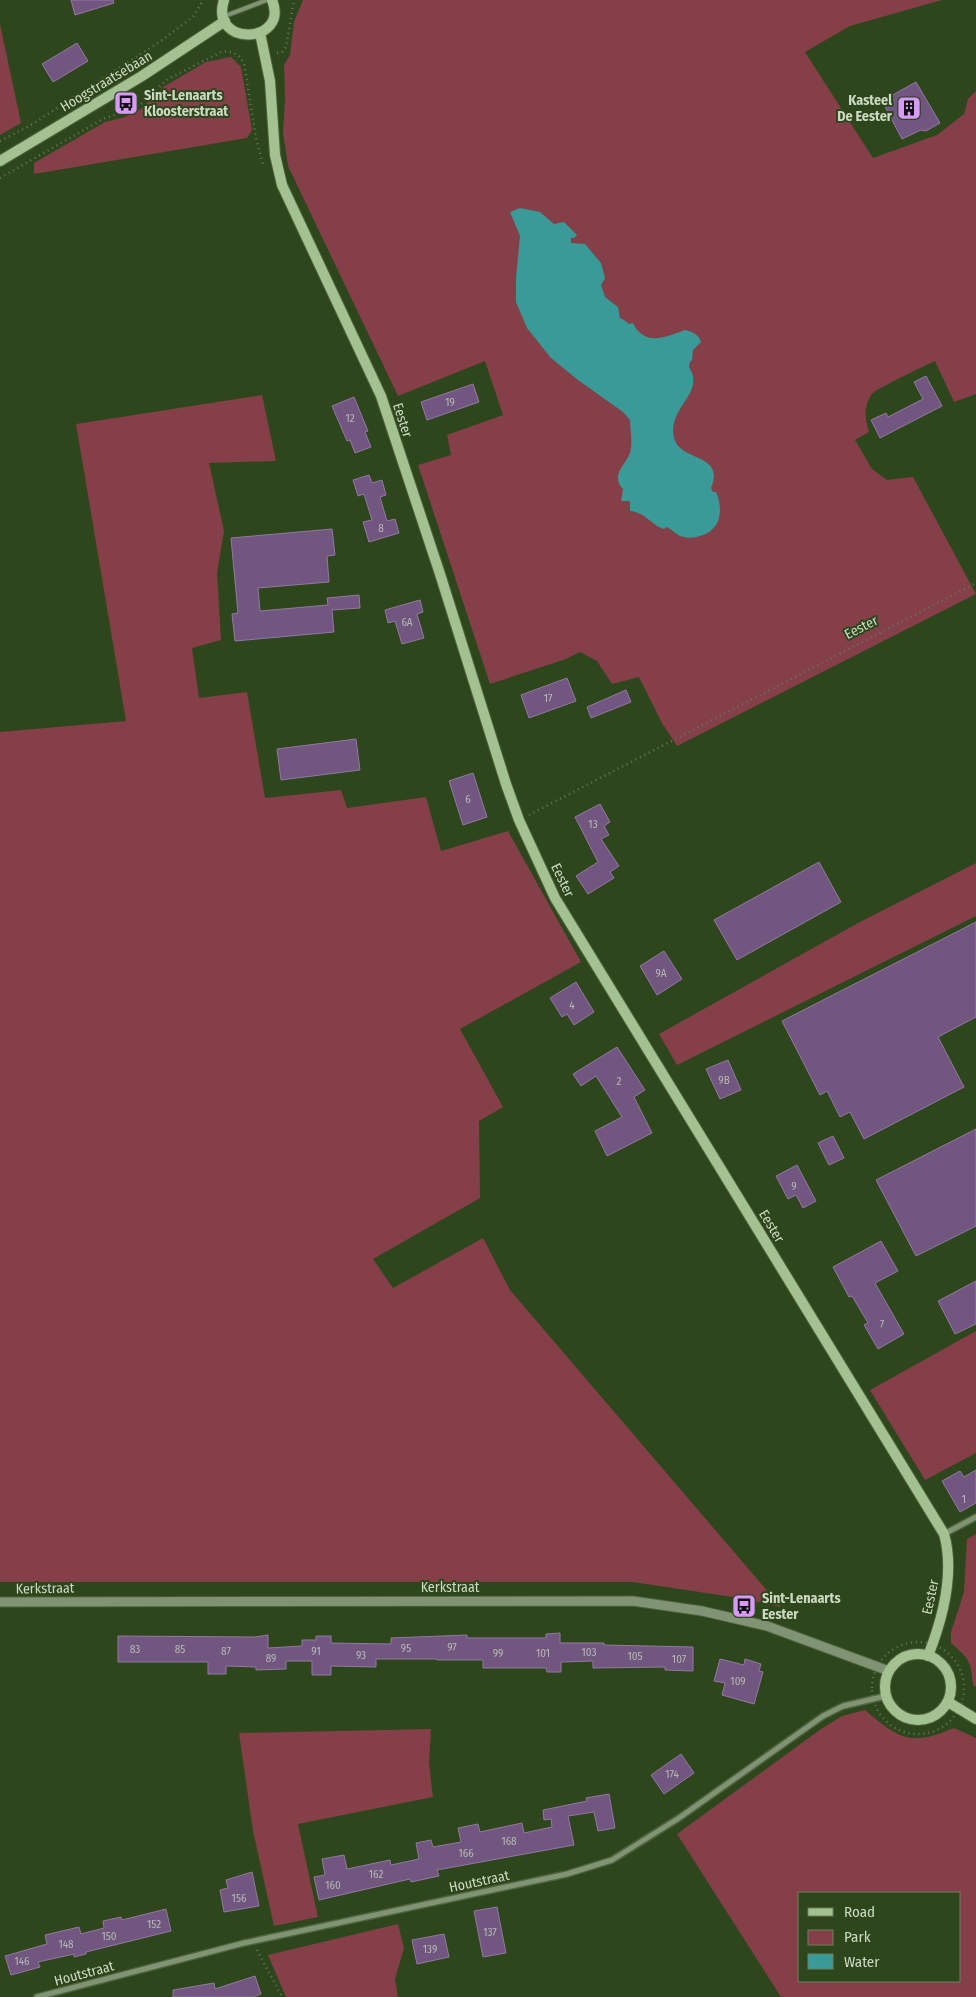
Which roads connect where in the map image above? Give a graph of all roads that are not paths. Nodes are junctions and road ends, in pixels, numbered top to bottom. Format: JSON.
{"nodes":[{"id":1,"x":224,"y":0,"type":"edge"},
{"id":2,"x":267,"y":0,"type":"edge"},
{"id":3,"x":272,"y":0,"type":"edge"},
{"id":4,"x":224,"y":19,"type":"junction"},
{"id":5,"x":260,"y":33,"type":"junction"},
{"id":6,"x":0,"y":161,"type":"edge"},
{"id":7,"x":976,"y":1517,"type":"edge"},
{"id":8,"x":944,"y":1534,"type":"junction"},
{"id":9,"x":0,"y":1602,"type":"edge"},
{"id":10,"x":928,"y":1656,"type":"junction"},
{"id":11,"x":889,"y":1671,"type":"junction"},
{"id":12,"x":886,"y":1696,"type":"junction"},
{"id":13,"x":948,"y":1702,"type":"junction"},
{"id":14,"x":976,"y":1719,"type":"edge"},
{"id":15,"x":38,"y":1997,"type":"edge"}],
"edges":[{"from":1,"to":4,"type":"main road"},
{"from":2,"to":4,"type":"lane"},
{"from":3,"to":5,"type":"main road"},
{"from":4,"to":5,"type":"main road"},
{"from":4,"to":6,"type":"main road","name":"Hoogstraatsebaan"},
{"from":5,"to":8,"type":"main road","name":"Eester"},
{"from":7,"to":8,"type":"street"},
{"from":8,"to":10,"type":"main road","name":"Eester"},
{"from":9,"to":11,"type":"street","name":"Kerkstraat"},
{"from":10,"to":11,"type":"main road"},
{"from":10,"to":13,"type":"main road"},
{"from":11,"to":12,"type":"main road"},
{"from":12,"to":13,"type":"main road"},
{"from":12,"to":15,"type":"street","name":"Houtstraat"},
{"from":13,"to":14,"type":"main road"}]}
